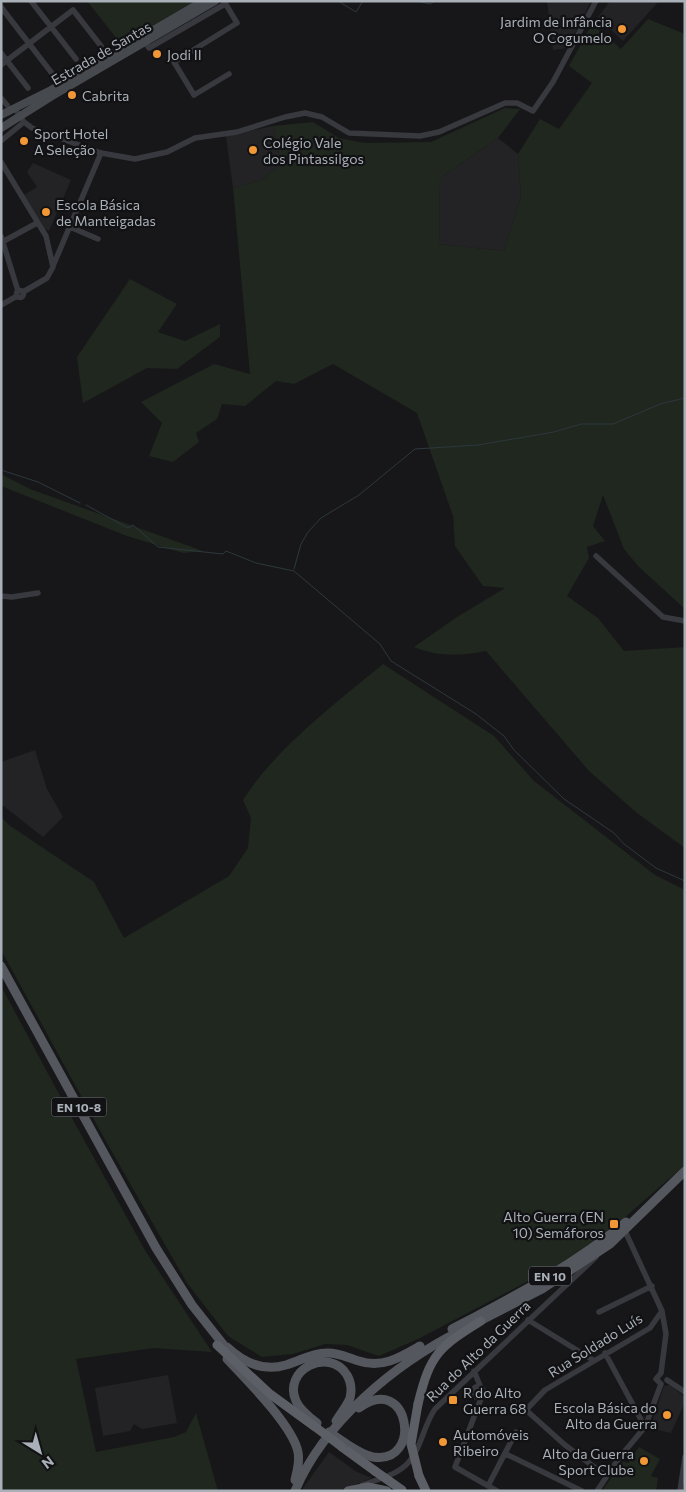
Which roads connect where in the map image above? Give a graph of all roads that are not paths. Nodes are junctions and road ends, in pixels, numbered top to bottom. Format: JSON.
{"nodes":[{"id":1,"x":31,"y":1,"type":"edge"},
{"id":2,"x":203,"y":1,"type":"edge"},
{"id":3,"x":215,"y":1,"type":"edge"},
{"id":4,"x":596,"y":1,"type":"edge"},
{"id":5,"x":225,"y":2,"type":"edge"},
{"id":6,"x":1,"y":7,"type":"edge"},
{"id":7,"x":51,"y":27,"type":"junction"},
{"id":8,"x":145,"y":42,"type":"junction"},
{"id":9,"x":29,"y":44,"type":"junction"},
{"id":10,"x":101,"y":46,"type":"dead end"},
{"id":11,"x":1,"y":53,"type":"edge"},
{"id":12,"x":76,"y":59,"type":"dead end"},
{"id":13,"x":7,"y":60,"type":"junction"},
{"id":14,"x":1,"y":65,"type":"edge"},
{"id":15,"x":229,"y":74,"type":"dead end"},
{"id":16,"x":54,"y":76,"type":"dead end"},
{"id":17,"x":28,"y":88,"type":"dead end"},
{"id":18,"x":1,"y":98,"type":"edge"},
{"id":19,"x":9,"y":107,"type":"junction"},
{"id":20,"x":1,"y":113,"type":"edge"},
{"id":21,"x":22,"y":120,"type":"junction"},
{"id":22,"x":1,"y":128,"type":"edge"},
{"id":23,"x":1,"y":141,"type":"edge"},
{"id":24,"x":102,"y":154,"type":"junction"},
{"id":25,"x":1,"y":162,"type":"edge"},
{"id":26,"x":38,"y":222,"type":"junction"},
{"id":27,"x":70,"y":227,"type":"junction"},
{"id":28,"x":3,"y":238,"type":"edge"},
{"id":29,"x":98,"y":239,"type":"dead end"},
{"id":30,"x":53,"y":267,"type":"junction"},
{"id":31,"x":20,"y":293,"type":"junction"},
{"id":32,"x":1,"y":306,"type":"edge"},
{"id":33,"x":596,"y":556,"type":"dead end"},
{"id":34,"x":38,"y":593,"type":"dead end"},
{"id":35,"x":1,"y":596,"type":"edge"},
{"id":36,"x":685,"y":621,"type":"edge"},
{"id":37,"x":1,"y":966,"type":"edge"},
{"id":38,"x":685,"y":1171,"type":"edge"},
{"id":39,"x":667,"y":1188,"type":"junction"},
{"id":40,"x":624,"y":1230,"type":"junction"},
{"id":41,"x":610,"y":1244,"type":"junction"},
{"id":42,"x":652,"y":1286,"type":"junction"},
{"id":43,"x":662,"y":1311,"type":"junction"},
{"id":44,"x":599,"y":1312,"type":"dead end"},
{"id":45,"x":528,"y":1320,"type":"junction"},
{"id":46,"x":481,"y":1321,"type":"junction"},
{"id":47,"x":219,"y":1344,"type":"junction"},
{"id":48,"x":420,"y":1346,"type":"junction"},
{"id":49,"x":605,"y":1353,"type":"junction"},
{"id":50,"x":593,"y":1360,"type":"junction"},
{"id":51,"x":474,"y":1371,"type":"junction"},
{"id":52,"x":661,"y":1373,"type":"junction"},
{"id":53,"x":667,"y":1380,"type":"junction"},
{"id":54,"x":661,"y":1384,"type":"junction"},
{"id":55,"x":481,"y":1388,"type":"junction"},
{"id":56,"x":685,"y":1392,"type":"edge"},
{"id":57,"x":482,"y":1396,"type":"junction"},
{"id":58,"x":338,"y":1421,"type":"junction"},
{"id":59,"x":315,"y":1425,"type":"junction"},
{"id":60,"x":645,"y":1427,"type":"junction"},
{"id":61,"x":516,"y":1432,"type":"dead end"},
{"id":62,"x":343,"y":1445,"type":"junction"},
{"id":63,"x":506,"y":1454,"type":"junction"},
{"id":64,"x":685,"y":1457,"type":"edge"},
{"id":65,"x":606,"y":1476,"type":"junction"},
{"id":66,"x":295,"y":1480,"type":"junction"},
{"id":67,"x":488,"y":1486,"type":"junction"},
{"id":68,"x":405,"y":1490,"type":"edge"},
{"id":69,"x":290,"y":1491,"type":"edge"},
{"id":70,"x":295,"y":1491,"type":"edge"},
{"id":71,"x":348,"y":1491,"type":"edge"},
{"id":72,"x":387,"y":1491,"type":"edge"},
{"id":73,"x":426,"y":1491,"type":"edge"},
{"id":74,"x":497,"y":1491,"type":"edge"},
{"id":75,"x":582,"y":1491,"type":"edge"},
{"id":76,"x":597,"y":1491,"type":"edge"},
{"id":77,"x":680,"y":1491,"type":"edge"}],
"edges":[{"from":1,"to":7,"type":"street"},
{"from":2,"to":19,"type":"main road","name":"Estrada de Santas"},
{"from":3,"to":8,"type":"main road","name":"Estrada de Santas"},
{"from":4,"to":24,"type":"street"},
{"from":5,"to":8,"type":"street"},
{"from":5,"to":15,"type":"street"},
{"from":6,"to":9,"type":"street"},
{"from":7,"to":9,"type":"street"},
{"from":7,"to":10,"type":"street"},
{"from":7,"to":12,"type":"street"},
{"from":8,"to":21,"type":"main road","name":"Estrada de Santas"},
{"from":9,"to":13,"type":"street"},
{"from":9,"to":16,"type":"street"},
{"from":11,"to":13,"type":"street"},
{"from":13,"to":14,"type":"street"},
{"from":13,"to":17,"type":"street"},
{"from":18,"to":19,"type":"street"},
{"from":19,"to":20,"type":"main road","name":"Estrada de Santas"},
{"from":19,"to":21,"type":"street"},
{"from":21,"to":22,"type":"main road","name":"Estrada de Santas"},
{"from":21,"to":23,"type":"street"},
{"from":21,"to":24,"type":"street"},
{"from":24,"to":27,"type":"street"},
{"from":25,"to":26,"type":"street"},
{"from":26,"to":28,"type":"street"},
{"from":26,"to":30,"type":"street"},
{"from":27,"to":29,"type":"street"},
{"from":27,"to":30,"type":"street"},
{"from":28,"to":31,"type":"street"},
{"from":30,"to":31,"type":"street"},
{"from":31,"to":32,"type":"street"},
{"from":33,"to":36,"type":"street"},
{"from":34,"to":35,"type":"street"},
{"from":37,"to":47,"type":"main road","number":"EN 10-8"},
{"from":38,"to":39,"type":"main road","number":"EN 10"},
{"from":39,"to":40,"type":"main road","number":"EN 10"},
{"from":39,"to":48,"type":"main road","number":"EN 10"},
{"from":40,"to":41,"type":"main road","number":"EN 10"},
{"from":40,"to":42,"type":"street"},
{"from":41,"to":45,"type":"street","name":"Rua do Alto da Guerra"},
{"from":41,"to":46,"type":"main road","number":"EN 10"},
{"from":42,"to":43,"type":"street"},
{"from":42,"to":44,"type":"street"},
{"from":43,"to":49,"type":"street","name":"Rua Soldado Luís"},
{"from":43,"to":52,"type":"street"},
{"from":45,"to":50,"type":"street"},
{"from":45,"to":51,"type":"street","name":"Rua do Alto da Guerra"},
{"from":46,"to":58,"type":"main road","number":"EN 10"},
{"from":46,"to":73,"type":"highway","bridge":true},
{"from":47,"to":48,"type":"main road"},
{"from":47,"to":59,"type":"highway","number":"EN 10-8"},
{"from":47,"to":66,"type":"main road"},
{"from":48,"to":58,"type":"main road","number":"EN 10"},
{"from":49,"to":50,"type":"street","name":"Rua Soldado Luís"},
{"from":49,"to":60,"type":"street"},
{"from":50,"to":65,"type":"street","name":"Rua Soldado Luís"},
{"from":51,"to":55,"type":"street"},
{"from":51,"to":71,"type":"street","name":"Rua do Alto da Guerra"},
{"from":52,"to":53,"type":"street"},
{"from":52,"to":54,"type":"street"},
{"from":53,"to":54,"type":"street"},
{"from":53,"to":56,"type":"street"},
{"from":54,"to":60,"type":"street"},
{"from":55,"to":57,"type":"street"},
{"from":55,"to":57,"type":"street"},
{"from":57,"to":67,"type":"street"},
{"from":58,"to":59,"type":"main road"},
{"from":58,"to":62,"type":"main road"},
{"from":58,"to":66,"type":"main road","number":"EN 10"},
{"from":58,"to":70,"type":"main road","number":"EN 10"},
{"from":59,"to":62,"type":"highway","number":"EN 10-8","bridge":true},
{"from":60,"to":65,"type":"street"},
{"from":61,"to":63,"type":"street"},
{"from":62,"to":68,"type":"highway","number":"EN 10-8","bridge":true},
{"from":63,"to":67,"type":"street"},
{"from":63,"to":75,"type":"street"},
{"from":64,"to":77,"type":"street"},
{"from":65,"to":76,"type":"street"},
{"from":66,"to":69,"type":"main road","number":"EN 10"},
{"from":67,"to":74,"type":"street"},
{"from":71,"to":72,"type":"highway"}]}
